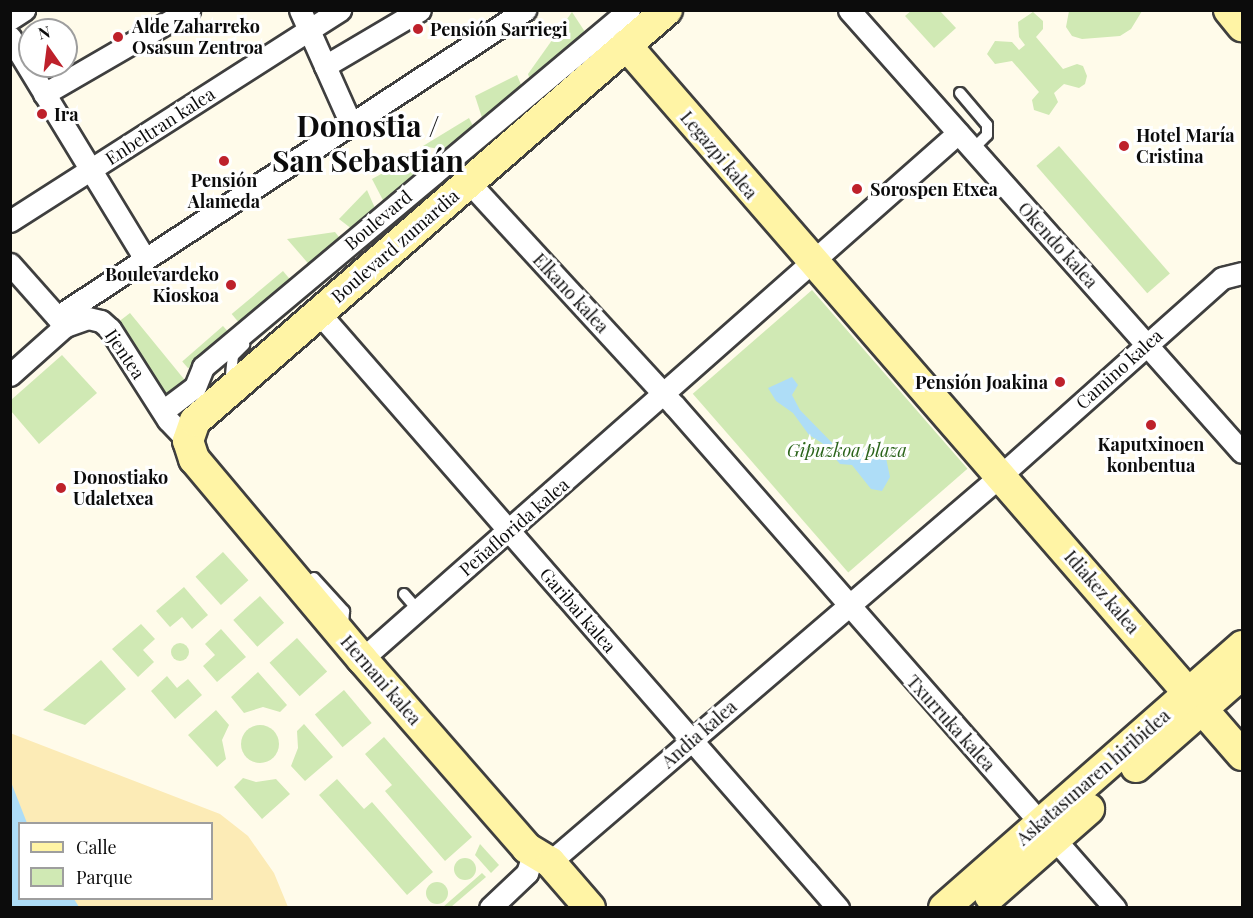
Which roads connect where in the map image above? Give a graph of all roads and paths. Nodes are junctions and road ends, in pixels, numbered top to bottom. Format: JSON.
{"nodes":[{"id":1,"x":24,"y":10,"type":"edge"},
{"id":2,"x":189,"y":10,"type":"edge"},
{"id":3,"x":300,"y":10,"type":"edge"},
{"id":4,"x":340,"y":10,"type":"edge"},
{"id":5,"x":420,"y":10,"type":"edge"},
{"id":6,"x":525,"y":10,"type":"edge"},
{"id":7,"x":667,"y":10,"type":"edge"},
{"id":8,"x":849,"y":10,"type":"edge"},
{"id":9,"x":1229,"y":10,"type":"edge"},
{"id":10,"x":10,"y":19,"type":"edge"},
{"id":11,"x":617,"y":22,"type":"edge"},
{"id":12,"x":1242,"y":26,"type":"edge"},
{"id":13,"x":309,"y":31,"type":"junction"},
{"id":14,"x":10,"y":37,"type":"edge"},
{"id":15,"x":325,"y":66,"type":"junction"},
{"id":16,"x":960,"y":93,"type":"dead end"},
{"id":17,"x":44,"y":94,"type":"junction"},
{"id":18,"x":351,"y":124,"type":"junction"},
{"id":19,"x":958,"y":133,"type":"junction"},
{"id":20,"x":973,"y":149,"type":"junction"},
{"id":21,"x":89,"y":171,"type":"junction"},
{"id":22,"x":477,"y":191,"type":"dead end"},
{"id":23,"x":10,"y":221,"type":"edge"},
{"id":24,"x":145,"y":259,"type":"junction"},
{"id":25,"x":10,"y":264,"type":"edge"},
{"id":26,"x":812,"y":264,"type":"junction"},
{"id":27,"x":1242,"y":273,"type":"edge"},
{"id":28,"x":314,"y":300,"type":"junction"},
{"id":29,"x":61,"y":321,"type":"junction"},
{"id":30,"x":1148,"y":344,"type":"junction"},
{"id":31,"x":10,"y":375,"type":"edge"},
{"id":32,"x":665,"y":394,"type":"junction"},
{"id":33,"x":165,"y":416,"type":"junction"},
{"id":34,"x":188,"y":441,"type":"junction"},
{"id":35,"x":1242,"y":452,"type":"edge"},
{"id":36,"x":1000,"y":476,"type":"junction"},
{"id":37,"x":509,"y":531,"type":"junction"},
{"id":38,"x":314,"y":578,"type":"dead end"},
{"id":39,"x":404,"y":594,"type":"dead end"},
{"id":40,"x":848,"y":606,"type":"junction"},
{"id":41,"x":418,"y":610,"type":"junction"},
{"id":42,"x":343,"y":636,"type":"junction"},
{"id":43,"x":1242,"y":646,"type":"edge"},
{"id":44,"x":362,"y":659,"type":"junction"},
{"id":45,"x":1242,"y":674,"type":"edge"},
{"id":46,"x":1196,"y":701,"type":"junction"},
{"id":47,"x":692,"y":741,"type":"junction"},
{"id":48,"x":1242,"y":755,"type":"edge"},
{"id":49,"x":1048,"y":831,"type":"junction"},
{"id":50,"x":539,"y":855,"type":"junction"},
{"id":51,"x":490,"y":908,"type":"edge"},
{"id":52,"x":590,"y":908,"type":"edge"},
{"id":53,"x":838,"y":908,"type":"edge"},
{"id":54,"x":944,"y":908,"type":"edge"},
{"id":55,"x":976,"y":908,"type":"edge"},
{"id":56,"x":1114,"y":908,"type":"edge"}],
"edges":[{"from":1,"to":10,"type":"street"},
{"from":2,"to":17,"type":"street"},
{"from":3,"to":13,"type":"street"},
{"from":4,"to":13,"type":"street","name":"Enbeltran kalea"},
{"from":5,"to":15,"type":"street"},
{"from":6,"to":18,"type":"street"},
{"from":7,"to":11,"type":"main road","name":"Boulevard zumardia"},
{"from":8,"to":19,"type":"street","name":"Okendo kalea"},
{"from":9,"to":12,"type":"main road"},
{"from":11,"to":26,"type":"main road","name":"Legazpi kalea"},
{"from":11,"to":28,"type":"main road","name":"Boulevard zumardia"},
{"from":11,"to":33,"type":"street","name":"Boulevard"},
{"from":13,"to":15,"type":"street"},
{"from":13,"to":21,"type":"street","name":"Enbeltran kalea"},
{"from":14,"to":17,"type":"street"},
{"from":15,"to":18,"type":"street"},
{"from":16,"to":20,"type":"lane"},
{"from":17,"to":21,"type":"street"},
{"from":18,"to":24,"type":"street"},
{"from":19,"to":20,"type":"street","name":"Okendo kalea"},
{"from":19,"to":26,"type":"street"},
{"from":20,"to":30,"type":"street","name":"Okendo kalea"},
{"from":21,"to":23,"type":"street","name":"Enbeltran kalea"},
{"from":21,"to":24,"type":"street"},
{"from":22,"to":32,"type":"street","name":"Elkano kalea"},
{"from":24,"to":29,"type":"street"},
{"from":25,"to":29,"type":"street"},
{"from":26,"to":32,"type":"street"},
{"from":26,"to":36,"type":"main road"},
{"from":27,"to":30,"type":"street","name":"Camino kalea"},
{"from":28,"to":34,"type":"main road","name":"Boulevard zumardia"},
{"from":28,"to":37,"type":"street","name":"Garibai kalea"},
{"from":29,"to":31,"type":"street"},
{"from":29,"to":33,"type":"street","name":"Ijentea"},
{"from":30,"to":35,"type":"street","name":"Okendo kalea"},
{"from":30,"to":36,"type":"street","name":"Camino kalea"},
{"from":32,"to":37,"type":"street","name":"Peñaflorida kalea"},
{"from":32,"to":40,"type":"street"},
{"from":33,"to":34,"type":"street","name":"Ijentea"},
{"from":34,"to":42,"type":"main road","name":"Hernani kalea"},
{"from":36,"to":40,"type":"street"},
{"from":36,"to":46,"type":"main road","name":"Idiakez kalea"},
{"from":37,"to":41,"type":"street","name":"Peñaflorida kalea"},
{"from":37,"to":47,"type":"street","name":"Garibai kalea"},
{"from":38,"to":42,"type":"lane"},
{"from":39,"to":41,"type":"lane"},
{"from":40,"to":47,"type":"street","name":"Andia kalea"},
{"from":40,"to":49,"type":"street","name":"Txurruka kalea"},
{"from":41,"to":44,"type":"street","name":"Peñaflorida kalea"},
{"from":42,"to":44,"type":"main road","name":"Hernani kalea"},
{"from":43,"to":46,"type":"main road","name":"Askatasunaren hiribidea"},
{"from":44,"to":50,"type":"main road","name":"Hernani kalea"},
{"from":45,"to":46,"type":"main road","name":"Askatasunaren hiribidea"},
{"from":46,"to":48,"type":"main road","name":"Idiakez kalea"},
{"from":46,"to":49,"type":"main road","name":"Askatasunaren hiribidea"},
{"from":47,"to":50,"type":"street","name":"Andia kalea"},
{"from":47,"to":53,"type":"street","name":"Garibai kalea"},
{"from":49,"to":54,"type":"main road","name":"Askatasunaren hiribidea"},
{"from":49,"to":55,"type":"main road","name":"Askatasunaren hiribidea"},
{"from":49,"to":56,"type":"street","name":"Txurruka kalea"},
{"from":50,"to":51,"type":"street"},
{"from":50,"to":52,"type":"main road","name":"Hernani kalea"}]}
